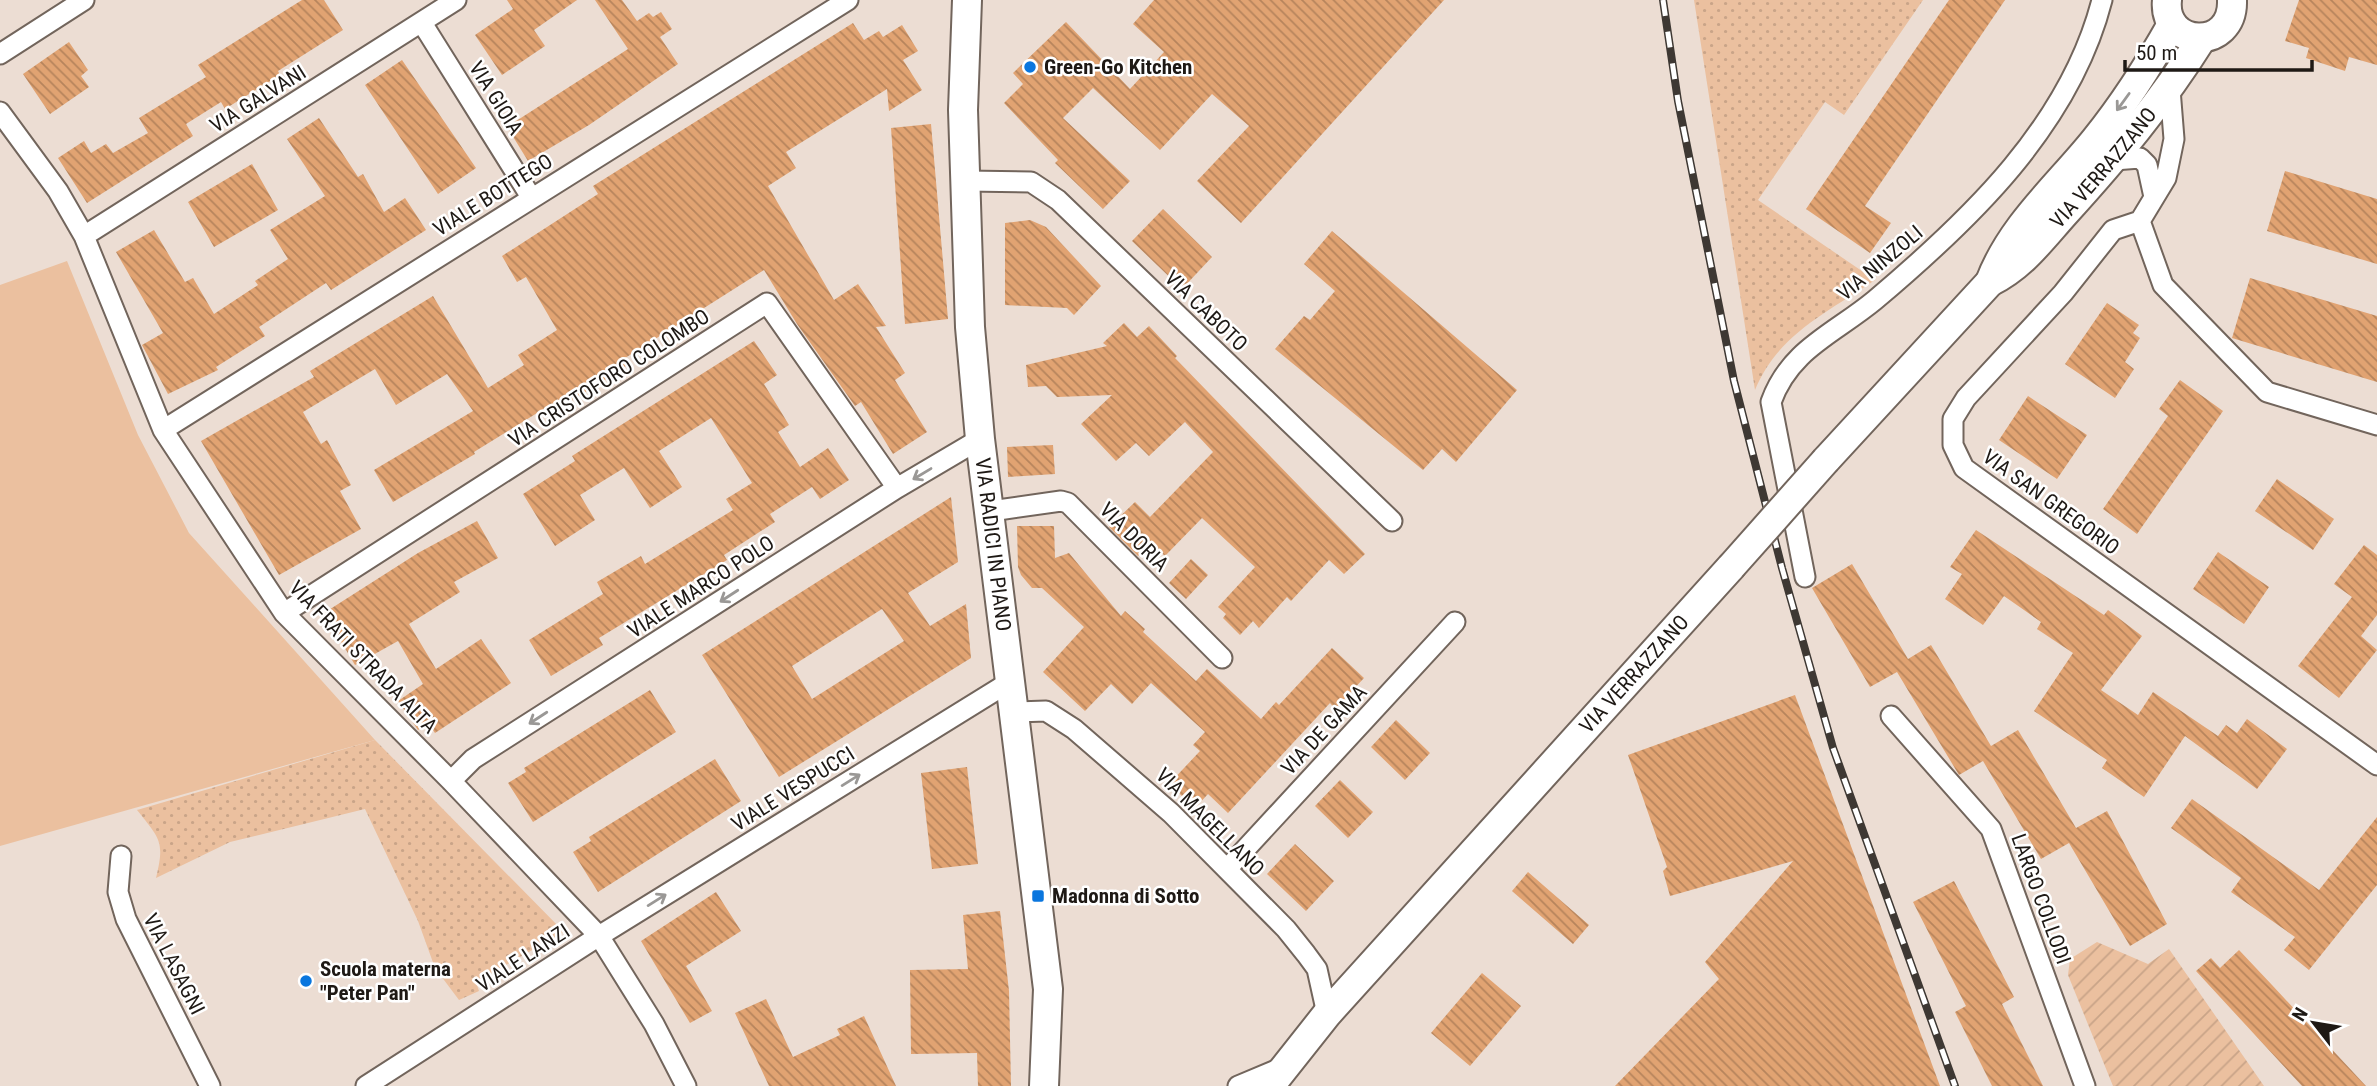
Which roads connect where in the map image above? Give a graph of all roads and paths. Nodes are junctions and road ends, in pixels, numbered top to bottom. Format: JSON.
{"nodes":[{"id":1,"x":84,"y":0,"type":"edge"},
{"id":2,"x":456,"y":0,"type":"edge"},
{"id":3,"x":848,"y":0,"type":"edge"},
{"id":4,"x":967,"y":0,"type":"edge"},
{"id":5,"x":2102,"y":0,"type":"edge"},
{"id":6,"x":2232,"y":0,"type":"edge"},
{"id":7,"x":2169,"y":12,"type":"edge"},
{"id":8,"x":422,"y":23,"type":"junction"},
{"id":9,"x":2202,"y":38,"type":"junction"},
{"id":10,"x":0,"y":54,"type":"edge"},
{"id":11,"x":2170,"y":89,"type":"junction"},
{"id":12,"x":0,"y":112,"type":"edge"},
{"id":13,"x":2114,"y":160,"type":"junction"},
{"id":14,"x":966,"y":181,"type":"junction"},
{"id":15,"x":531,"y":197,"type":"junction"},
{"id":16,"x":2154,"y":197,"type":"junction"},
{"id":17,"x":2140,"y":221,"type":"junction"},
{"id":18,"x":84,"y":236,"type":"junction"},
{"id":19,"x":1990,"y":282,"type":"junction"},
{"id":20,"x":2377,"y":425,"type":"edge"},
{"id":21,"x":163,"y":430,"type":"junction"},
{"id":22,"x":980,"y":439,"type":"junction"},
{"id":23,"x":897,"y":488,"type":"junction"},
{"id":24,"x":991,"y":511,"type":"junction"},
{"id":25,"x":1392,"y":521,"type":"dead end"},
{"id":26,"x":1805,"y":577,"type":"dead end"},
{"id":27,"x":284,"y":613,"type":"junction"},
{"id":28,"x":1455,"y":622,"type":"dead end"},
{"id":29,"x":1222,"y":658,"type":"dead end"},
{"id":30,"x":1011,"y":681,"type":"junction"},
{"id":31,"x":1016,"y":712,"type":"junction"},
{"id":32,"x":1891,"y":716,"type":"dead end"},
{"id":33,"x":2377,"y":765,"type":"edge"},
{"id":34,"x":452,"y":781,"type":"junction"},
{"id":35,"x":121,"y":856,"type":"dead end"},
{"id":36,"x":1227,"y":869,"type":"junction"},
{"id":37,"x":599,"y":936,"type":"junction"},
{"id":38,"x":1327,"y":1014,"type":"junction"},
{"id":39,"x":1276,"y":1077,"type":"edge"},
{"id":40,"x":210,"y":1086,"type":"edge"},
{"id":41,"x":366,"y":1086,"type":"edge"},
{"id":42,"x":686,"y":1086,"type":"edge"},
{"id":43,"x":1044,"y":1086,"type":"edge"},
{"id":44,"x":1238,"y":1086,"type":"edge"},
{"id":45,"x":1259,"y":1086,"type":"edge"},
{"id":46,"x":2085,"y":1086,"type":"edge"}],
"edges":[{"from":1,"to":10,"type":"street"},
{"from":2,"to":8,"type":"street","name":"VIA GALVANI"},
{"from":3,"to":15,"type":"street","name":"VIALE BOTTEGO"},
{"from":4,"to":14,"type":"main road","name":"VIA RADICI IN PIANO"},
{"from":5,"to":26,"type":"street","name":"VIA NINZOLI"},
{"from":6,"to":9,"type":"main road","name":"VIA VERRAZZANO"},
{"from":7,"to":9,"type":"main road","name":"VIA VERRAZZANO"},
{"from":7,"to":19,"type":"main road","name":"VIA VERRAZZANO","one_way":true},
{"from":8,"to":15,"type":"street","name":"VIA GIOIA"},
{"from":8,"to":18,"type":"street","name":"VIA GALVANI"},
{"from":9,"to":11,"type":"main road","name":"VIA VERRAZZANO"},
{"from":11,"to":13,"type":"main road","name":"VIA VERRAZZANO"},
{"from":11,"to":16,"type":"street"},
{"from":12,"to":18,"type":"street","name":"VIA FRATI STRADA ALTA"},
{"from":13,"to":16,"type":"street"},
{"from":13,"to":19,"type":"main road","name":"VIA VERRAZZANO"},
{"from":14,"to":22,"type":"main road","name":"VIA RADICI IN PIANO"},
{"from":14,"to":25,"type":"street","name":"VIA CABOTO"},
{"from":15,"to":21,"type":"street","name":"VIALE BOTTEGO"},
{"from":16,"to":17,"type":"street"},
{"from":17,"to":20,"type":"street"},
{"from":17,"to":33,"type":"street","name":"VIA SAN GREGORIO"},
{"from":18,"to":21,"type":"street","name":"VIA FRATI STRADA ALTA"},
{"from":19,"to":38,"type":"main road","name":"VIA VERRAZZANO","bridge":true},
{"from":21,"to":27,"type":"street","name":"VIA FRATI STRADA ALTA"},
{"from":22,"to":23,"type":"street","name":"VIALE MARCO POLO","one_way":true},
{"from":22,"to":24,"type":"main road","name":"VIA RADICI IN PIANO"},
{"from":23,"to":27,"type":"street","name":"VIA CRISTOFORO COLOMBO"},
{"from":23,"to":34,"type":"street","name":"VIALE MARCO POLO","one_way":true},
{"from":24,"to":29,"type":"street","name":"VIA DORIA"},
{"from":24,"to":30,"type":"main road","name":"VIA RADICI IN PIANO"},
{"from":27,"to":34,"type":"street","name":"VIA FRATI STRADA ALTA"},
{"from":28,"to":36,"type":"street","name":"VIA DE GAMA"},
{"from":30,"to":31,"type":"main road","name":"VIA RADICI IN PIANO"},
{"from":37,"to":30,"type":"street","name":"VIALE VESPUCCI","one_way":true},
{"from":31,"to":36,"type":"street","name":"VIA MAGELLANO"},
{"from":31,"to":43,"type":"main road","name":"VIA RADICI IN PIANO"},
{"from":32,"to":46,"type":"street","name":"LARGO COLLODI"},
{"from":34,"to":37,"type":"street","name":"VIA FRATI STRADA ALTA"},
{"from":35,"to":40,"type":"street","name":"VIA LASAGNI"},
{"from":36,"to":38,"type":"street","name":"VIA MAGELLANO"},
{"from":37,"to":41,"type":"street","name":"VIALE LANZI"},
{"from":37,"to":42,"type":"street","name":"VIA FRATI STRADA ALTA"},
{"from":38,"to":39,"type":"main road","name":"VIA VERRAZZANO"},
{"from":39,"to":44,"type":"street","name":"VIA VERRAZZANO"},
{"from":39,"to":45,"type":"main road","name":"VIA VERRAZZANO"}]}
